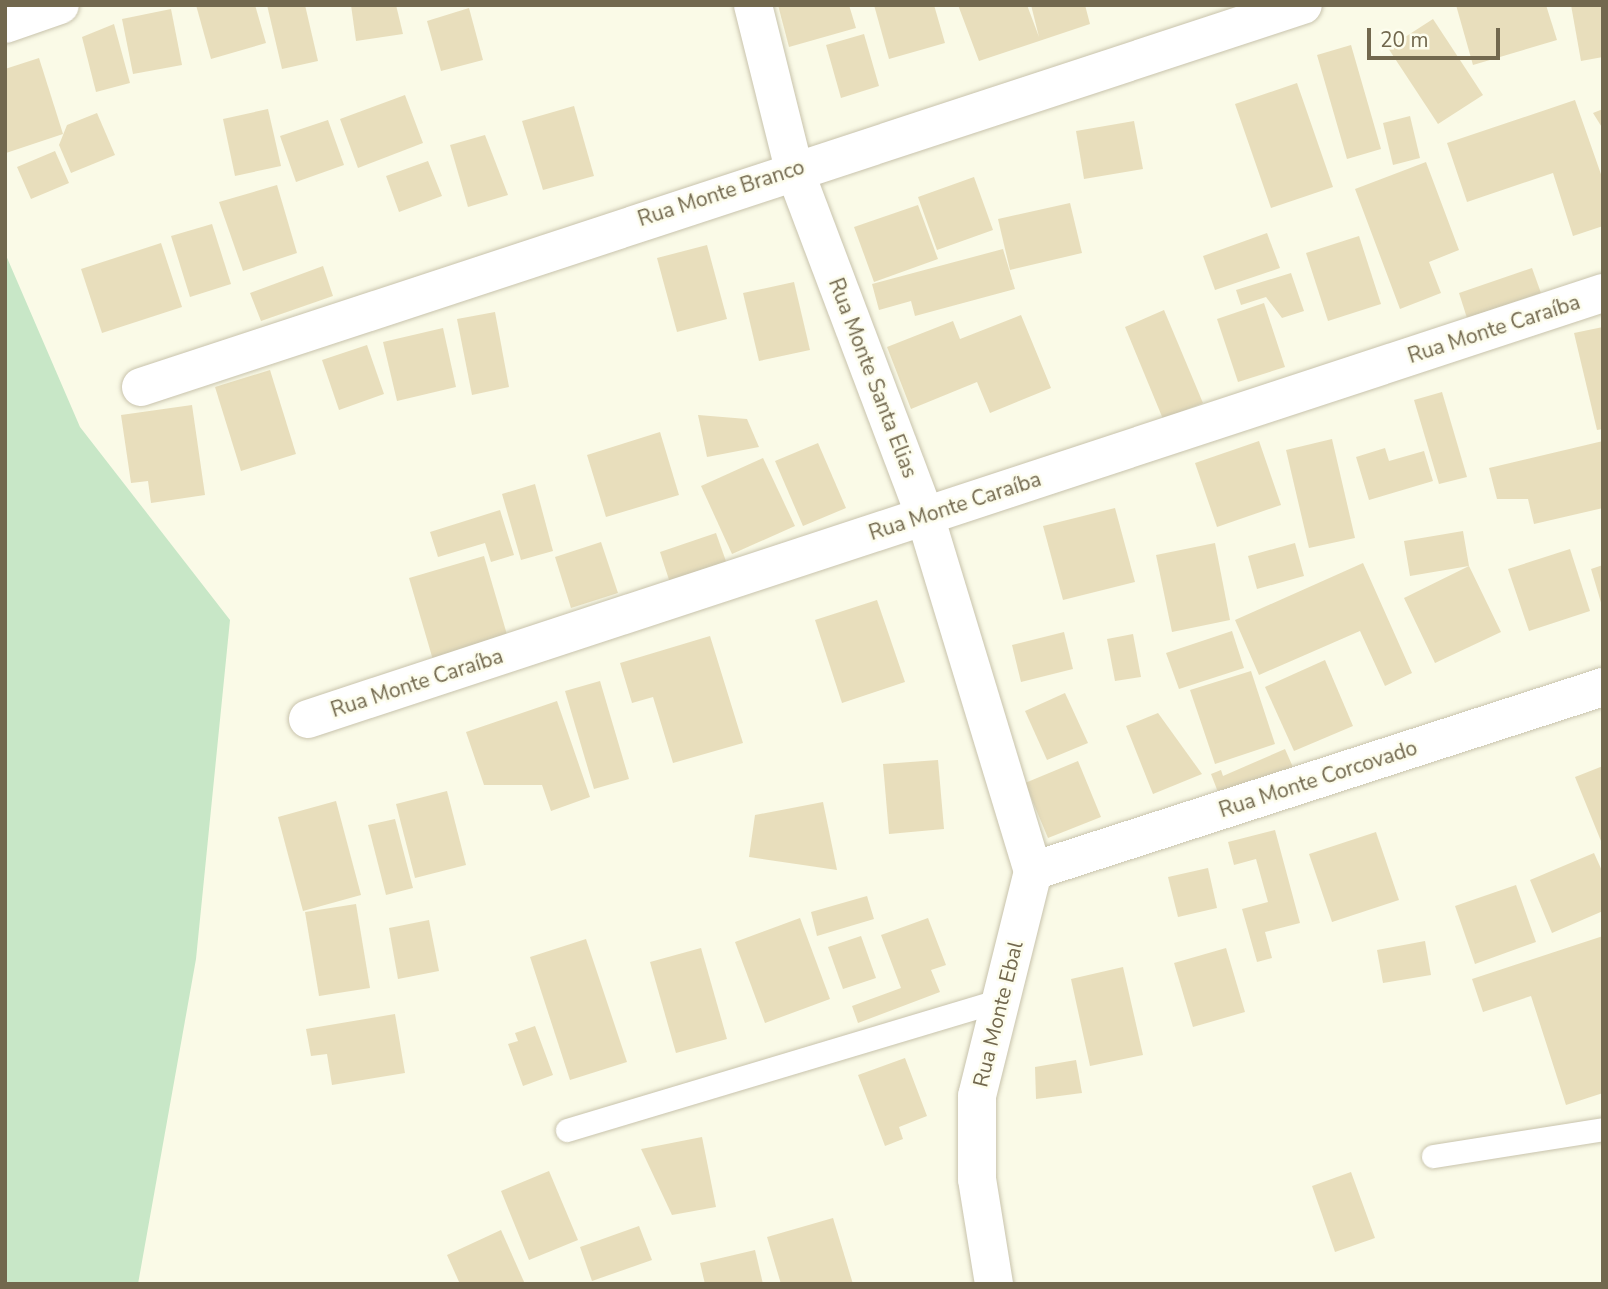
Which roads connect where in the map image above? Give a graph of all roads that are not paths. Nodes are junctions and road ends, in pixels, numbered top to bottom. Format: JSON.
{"nodes":[{"id":1,"x":60,"y":5,"type":"edge"},
{"id":2,"x":753,"y":5,"type":"edge"},
{"id":3,"x":1303,"y":5,"type":"edge"},
{"id":4,"x":5,"y":24,"type":"edge"},
{"id":5,"x":794,"y":169,"type":"junction"},
{"id":6,"x":1603,"y":293,"type":"edge"},
{"id":7,"x":141,"y":387,"type":"dead end"},
{"id":8,"x":925,"y":516,"type":"junction"},
{"id":9,"x":1603,"y":687,"type":"edge"},
{"id":10,"x":308,"y":719,"type":"dead end"},
{"id":11,"x":1033,"y":871,"type":"junction"},
{"id":12,"x":1003,"y":999,"type":"junction"},
{"id":13,"x":1603,"y":1129,"type":"edge"},
{"id":14,"x":567,"y":1130,"type":"dead end"},
{"id":15,"x":1433,"y":1156,"type":"dead end"},
{"id":16,"x":995,"y":1284,"type":"edge"}],
"edges":[{"from":1,"to":4,"type":"street"},
{"from":2,"to":5,"type":"street","name":"Rua Monte Santa Elias"},
{"from":3,"to":5,"type":"street","name":"Rua Monte Branco"},
{"from":5,"to":7,"type":"street","name":"Rua Monte Branco"},
{"from":5,"to":8,"type":"street","name":"Rua Monte Santa Elias"},
{"from":6,"to":8,"type":"street","name":"Rua Monte Caraíba"},
{"from":8,"to":10,"type":"street","name":"Rua Monte Caraíba"},
{"from":8,"to":11,"type":"street","name":"Rua Monte Santa Elias"},
{"from":9,"to":11,"type":"street","name":"Rua Monte Corcovado"},
{"from":11,"to":12,"type":"street","name":"Rua Monte Ebal"},
{"from":12,"to":14,"type":"lane"},
{"from":12,"to":16,"type":"street","name":"Rua Monte Ebal"},
{"from":13,"to":15,"type":"lane"}]}
